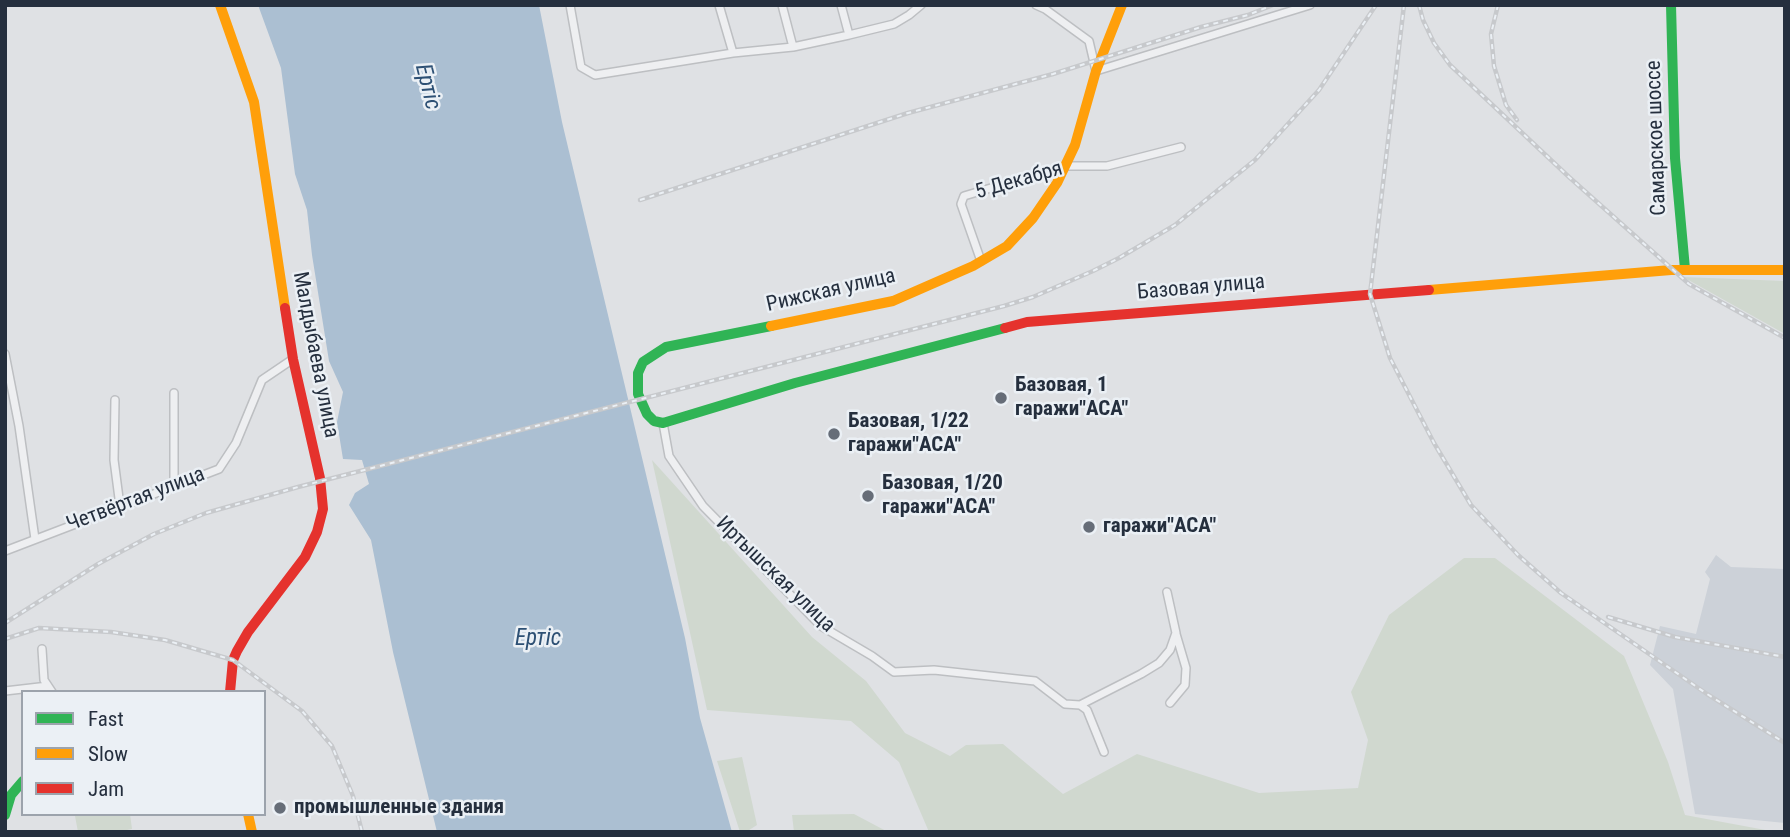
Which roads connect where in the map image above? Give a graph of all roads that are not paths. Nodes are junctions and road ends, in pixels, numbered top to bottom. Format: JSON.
{"nodes":[{"id":1,"x":220,"y":5,"type":"edge"},
{"id":2,"x":570,"y":5,"type":"edge"},
{"id":3,"x":719,"y":5,"type":"edge"},
{"id":4,"x":782,"y":5,"type":"edge"},
{"id":5,"x":841,"y":5,"type":"edge"},
{"id":6,"x":921,"y":5,"type":"edge"},
{"id":7,"x":1036,"y":5,"type":"edge"},
{"id":8,"x":1122,"y":5,"type":"edge"},
{"id":9,"x":1310,"y":5,"type":"edge"},
{"id":10,"x":1671,"y":5,"type":"edge"},
{"id":11,"x":1045,"y":7,"type":"edge"},
{"id":12,"x":849,"y":35,"type":"junction"},
{"id":13,"x":793,"y":47,"type":"junction"},
{"id":14,"x":733,"y":53,"type":"junction"},
{"id":15,"x":1096,"y":71,"type":"junction"},
{"id":16,"x":1181,"y":147,"type":"dead end"},
{"id":17,"x":1065,"y":166,"type":"junction"},
{"id":18,"x":981,"y":261,"type":"junction"},
{"id":19,"x":1685,"y":269,"type":"junction"},
{"id":20,"x":1785,"y":270,"type":"edge"},
{"id":21,"x":5,"y":354,"type":"edge"},
{"id":22,"x":293,"y":359,"type":"junction"},
{"id":23,"x":174,"y":393,"type":"dead end"},
{"id":24,"x":115,"y":400,"type":"dead end"},
{"id":25,"x":663,"y":423,"type":"junction"},
{"id":26,"x":174,"y":486,"type":"junction"},
{"id":27,"x":120,"y":506,"type":"junction"},
{"id":28,"x":35,"y":538,"type":"junction"},
{"id":29,"x":5,"y":551,"type":"edge"},
{"id":30,"x":1167,"y":592,"type":"dead end"},
{"id":31,"x":1176,"y":634,"type":"junction"},
{"id":32,"x":43,"y":649,"type":"dead end"},
{"id":33,"x":50,"y":689,"type":"edge"},
{"id":34,"x":28,"y":690,"type":"edge"},
{"id":35,"x":230,"y":690,"type":"edge"},
{"id":36,"x":1170,"y":703,"type":"dead end"},
{"id":37,"x":1080,"y":705,"type":"junction"},
{"id":38,"x":1104,"y":752,"type":"dead end"},
{"id":39,"x":21,"y":783,"type":"edge"},
{"id":40,"x":5,"y":815,"type":"edge"}],
"edges":[{"from":1,"to":22,"type":"street","name":"Малдыбаева улица"},
{"from":2,"to":14,"type":"street"},
{"from":3,"to":14,"type":"street"},
{"from":4,"to":13,"type":"street"},
{"from":5,"to":12,"type":"street"},
{"from":6,"to":12,"type":"street"},
{"from":7,"to":11,"type":"street"},
{"from":8,"to":15,"type":"street","name":"Рижская улица"},
{"from":9,"to":15,"type":"street"},
{"from":10,"to":19,"type":"street","name":"Самарское шоссе"},
{"from":11,"to":15,"type":"street"},
{"from":12,"to":13,"type":"street"},
{"from":13,"to":14,"type":"street"},
{"from":15,"to":17,"type":"street","name":"Рижская улица"},
{"from":16,"to":17,"type":"street","name":"5 Декабря"},
{"from":17,"to":18,"type":"street","name":"Рижская улица"},
{"from":17,"to":18,"type":"street","name":"5 Декабря"},
{"from":18,"to":25,"type":"street","name":"Рижская улица"},
{"from":19,"to":20,"type":"street","name":"Базовая улица"},
{"from":19,"to":25,"type":"street","name":"Базовая улица"},
{"from":21,"to":28,"type":"street"},
{"from":22,"to":26,"type":"street","name":"Четвёртая улица"},
{"from":22,"to":35,"type":"street","name":"Малдыбаева улица"},
{"from":23,"to":26,"type":"street"},
{"from":24,"to":27,"type":"street"},
{"from":25,"to":37,"type":"street","name":"Иртышская улица"},
{"from":26,"to":27,"type":"street","name":"Четвёртая улица"},
{"from":27,"to":28,"type":"street","name":"Четвёртая улица"},
{"from":28,"to":29,"type":"street","name":"Четвёртая улица"},
{"from":30,"to":31,"type":"street"},
{"from":31,"to":36,"type":"street"},
{"from":31,"to":37,"type":"street"},
{"from":32,"to":33,"type":"street"},
{"from":33,"to":34,"type":"street"},
{"from":37,"to":38,"type":"street"},
{"from":39,"to":40,"type":"street"}]}
